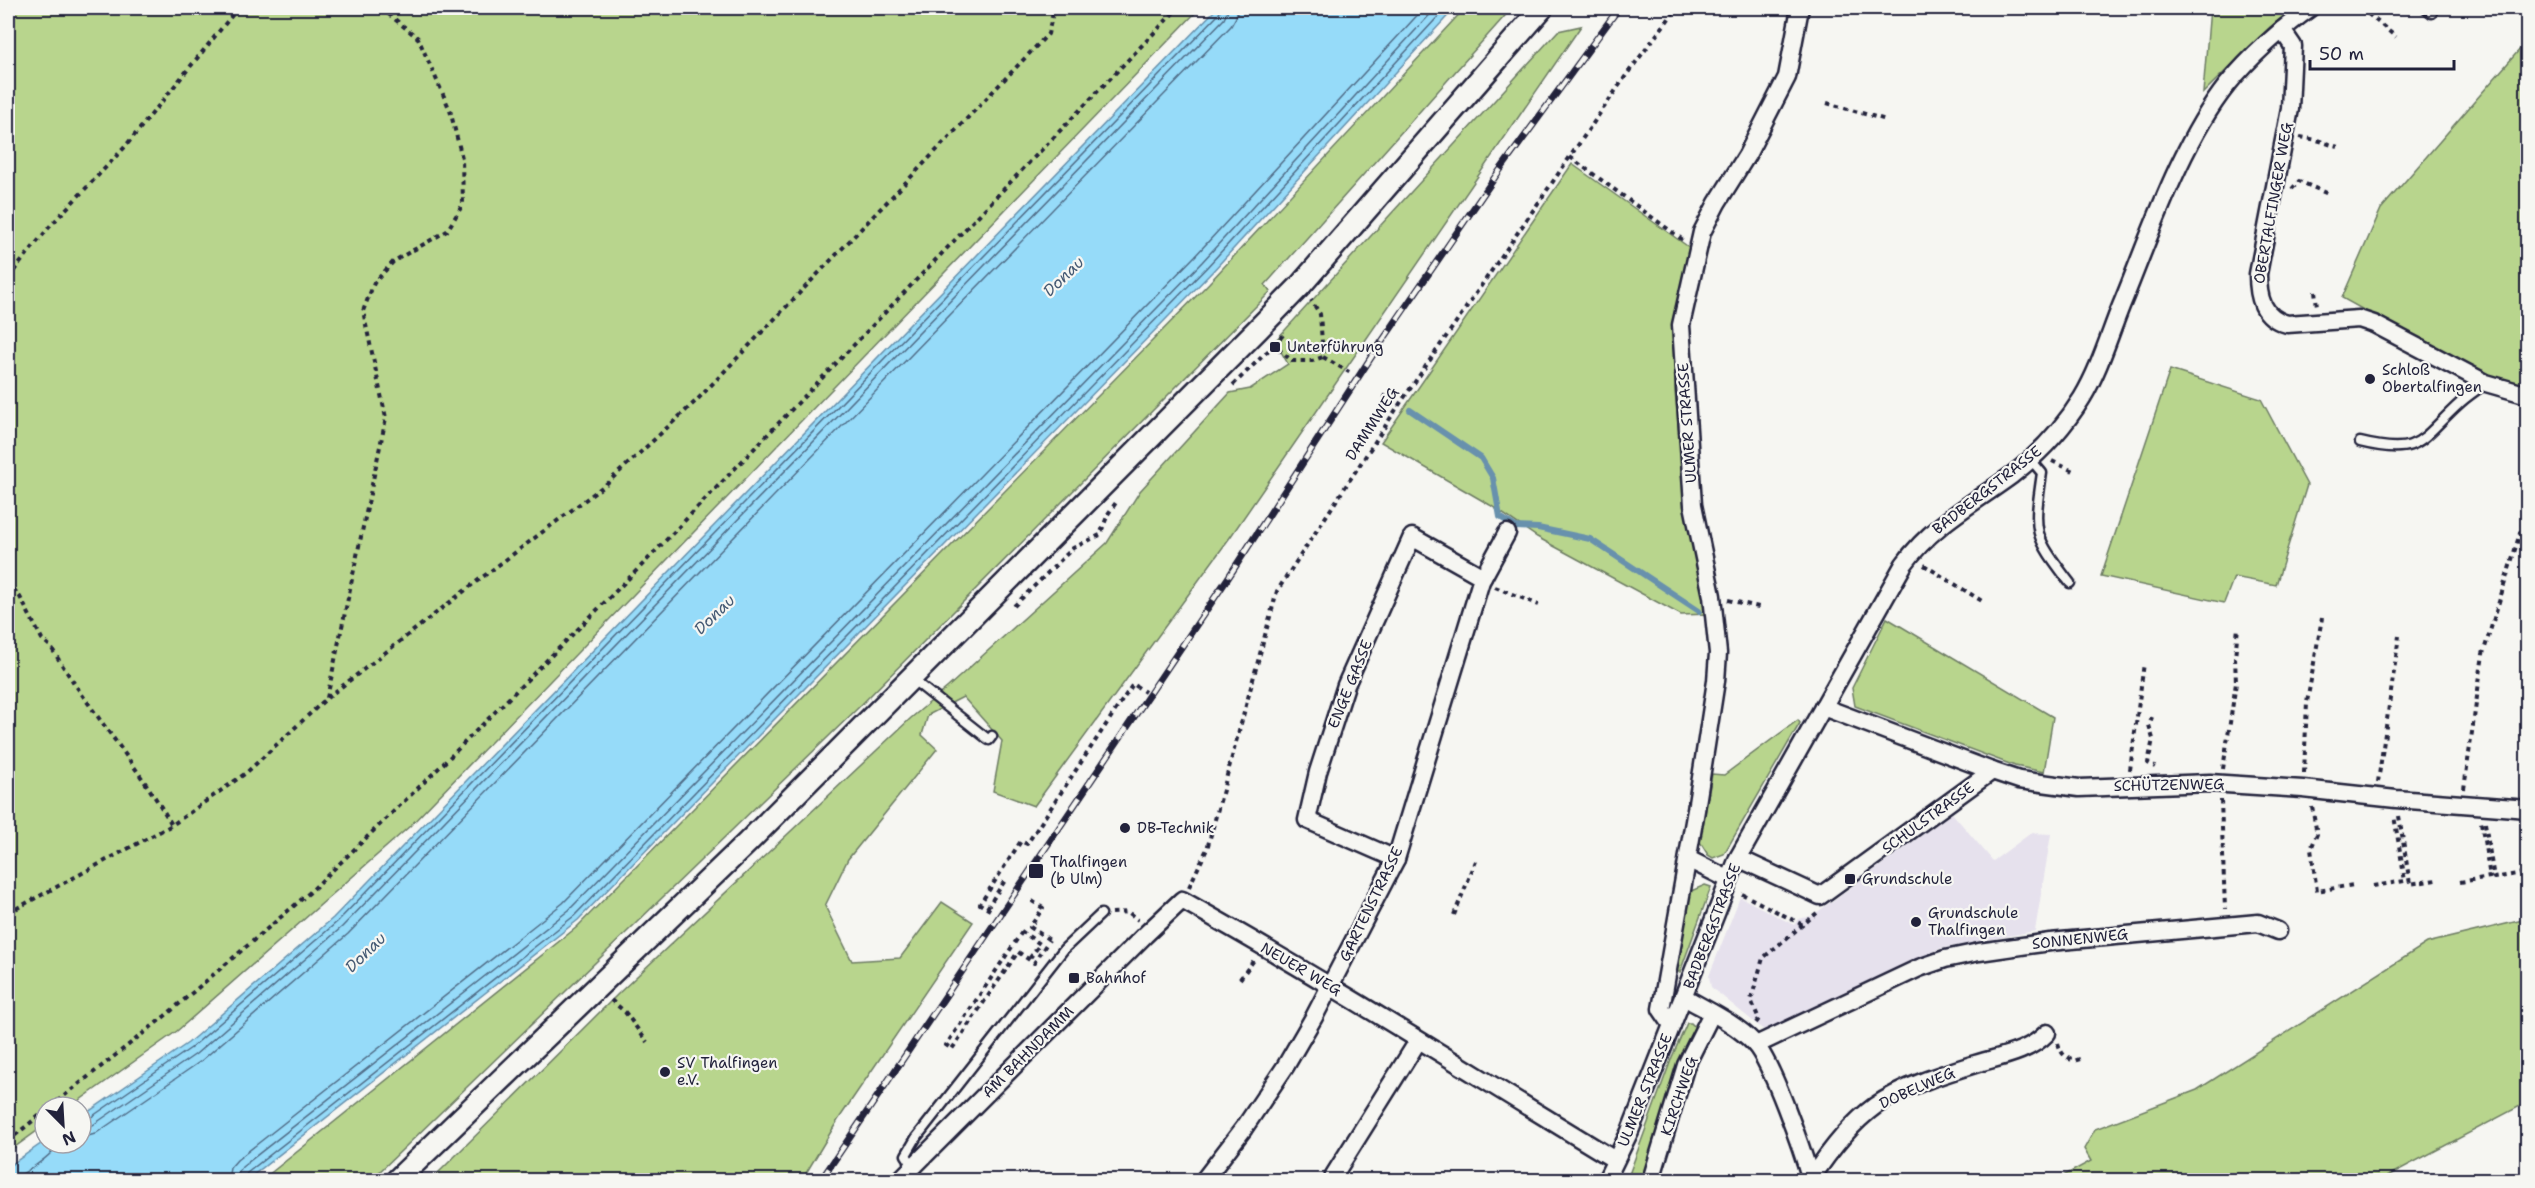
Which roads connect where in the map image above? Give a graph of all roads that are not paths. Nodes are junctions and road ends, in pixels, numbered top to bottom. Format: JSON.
{"nodes":[{"id":1,"x":1542,"y":8,"type":"edge"},
{"id":2,"x":1800,"y":8,"type":"edge"},
{"id":3,"x":2310,"y":8,"type":"edge"},
{"id":4,"x":2282,"y":30,"type":"junction"},
{"id":5,"x":2486,"y":383,"type":"junction"},
{"id":6,"x":2528,"y":395,"type":"edge"},
{"id":7,"x":2360,"y":442,"type":"dead end"},
{"id":8,"x":2031,"y":460,"type":"junction"},
{"id":9,"x":1507,"y":533,"type":"dead end"},
{"id":10,"x":1482,"y":579,"type":"junction"},
{"id":11,"x":2070,"y":583,"type":"dead end"},
{"id":12,"x":911,"y":679,"type":"junction"},
{"id":13,"x":1823,"y":707,"type":"junction"},
{"id":14,"x":992,"y":736,"type":"dead end"},
{"id":15,"x":1992,"y":771,"type":"junction"},
{"id":16,"x":2528,"y":808,"type":"edge"},
{"id":17,"x":1738,"y":858,"type":"junction"},
{"id":18,"x":1396,"y":859,"type":"junction"},
{"id":19,"x":1688,"y":859,"type":"junction"},
{"id":20,"x":1728,"y":879,"type":"junction"},
{"id":21,"x":1182,"y":900,"type":"joint"},
{"id":22,"x":1101,"y":914,"type":"dead end"},
{"id":23,"x":2278,"y":931,"type":"dead end"},
{"id":24,"x":1331,"y":985,"type":"junction"},
{"id":25,"x":1684,"y":997,"type":"junction"},
{"id":26,"x":1712,"y":1013,"type":"junction"},
{"id":27,"x":1672,"y":1025,"type":"junction"},
{"id":28,"x":2047,"y":1033,"type":"road end"},
{"id":29,"x":1418,"y":1041,"type":"junction"},
{"id":30,"x":1751,"y":1041,"type":"junction"},
{"id":31,"x":1615,"y":1160,"type":"junction"},
{"id":32,"x":913,"y":1166,"type":"junction"},
{"id":33,"x":397,"y":1180,"type":"edge"},
{"id":34,"x":900,"y":1180,"type":"edge"},
{"id":35,"x":1204,"y":1180,"type":"edge"},
{"id":36,"x":1336,"y":1180,"type":"edge"},
{"id":37,"x":1606,"y":1180,"type":"edge"},
{"id":38,"x":1651,"y":1180,"type":"edge"},
{"id":39,"x":1811,"y":1180,"type":"edge"}],
"edges":[{"from":1,"to":12,"type":"street"},
{"from":2,"to":19,"type":"street","name":"ULMER STRASSE"},
{"from":3,"to":4,"type":"street","name":"BADBERGSTRASSE"},
{"from":4,"to":5,"type":"street","name":"OBERTALFINGER WEG"},
{"from":4,"to":8,"type":"street","name":"BADBERGSTRASSE"},
{"from":5,"to":6,"type":"street","name":"OBERTALFINGER WEG"},
{"from":5,"to":7,"type":"lane"},
{"from":8,"to":11,"type":"lane"},
{"from":8,"to":13,"type":"street","name":"BADBERGSTRASSE"},
{"from":9,"to":10,"type":"street","name":"GARTENSTRASSE"},
{"from":10,"to":18,"type":"street","name":"GARTENSTRASSE"},
{"from":10,"to":18,"type":"street","name":"ENGE GASSE"},
{"from":12,"to":14,"type":"lane"},
{"from":12,"to":33,"type":"street"},
{"from":13,"to":15,"type":"street","name":"SCHÜTZENWEG"},
{"from":13,"to":17,"type":"street","name":"BADBERGSTRASSE"},
{"from":15,"to":16,"type":"street","name":"SCHÜTZENWEG"},
{"from":15,"to":17,"type":"street","name":"SCHULSTRASSE"},
{"from":17,"to":20,"type":"street","name":"BADBERGSTRASSE"},
{"from":18,"to":24,"type":"street","name":"GARTENSTRASSE"},
{"from":19,"to":20,"type":"street"},
{"from":19,"to":27,"type":"street","name":"ULMER STRASSE"},
{"from":20,"to":25,"type":"street","name":"BADBERGSTRASSE"},
{"from":21,"to":24,"type":"street","name":"NEUER WEG"},
{"from":21,"to":32,"type":"street","name":"AM BAHNDAMM"},
{"from":22,"to":32,"type":"lane"},
{"from":23,"to":30,"type":"street","name":"SONNENWEG"},
{"from":24,"to":29,"type":"street","name":"NEUER WEG"},
{"from":24,"to":35,"type":"street","name":"GARTENSTRASSE"},
{"from":25,"to":26,"type":"street"},
{"from":25,"to":27,"type":"street","name":"BADBERGSTRASSE"},
{"from":26,"to":30,"type":"street"},
{"from":26,"to":38,"type":"street","name":"KIRCHWEG"},
{"from":27,"to":31,"type":"street","name":"ULMER STRASSE"},
{"from":28,"to":39,"type":"street","name":"DOBELWEG"},
{"from":29,"to":31,"type":"street","name":"NEUER WEG"},
{"from":29,"to":36,"type":"street"},
{"from":30,"to":39,"type":"street"},
{"from":31,"to":37,"type":"street","name":"ULMER STRASSE"},
{"from":32,"to":34,"type":"street","name":"AM BAHNDAMM"}]}
